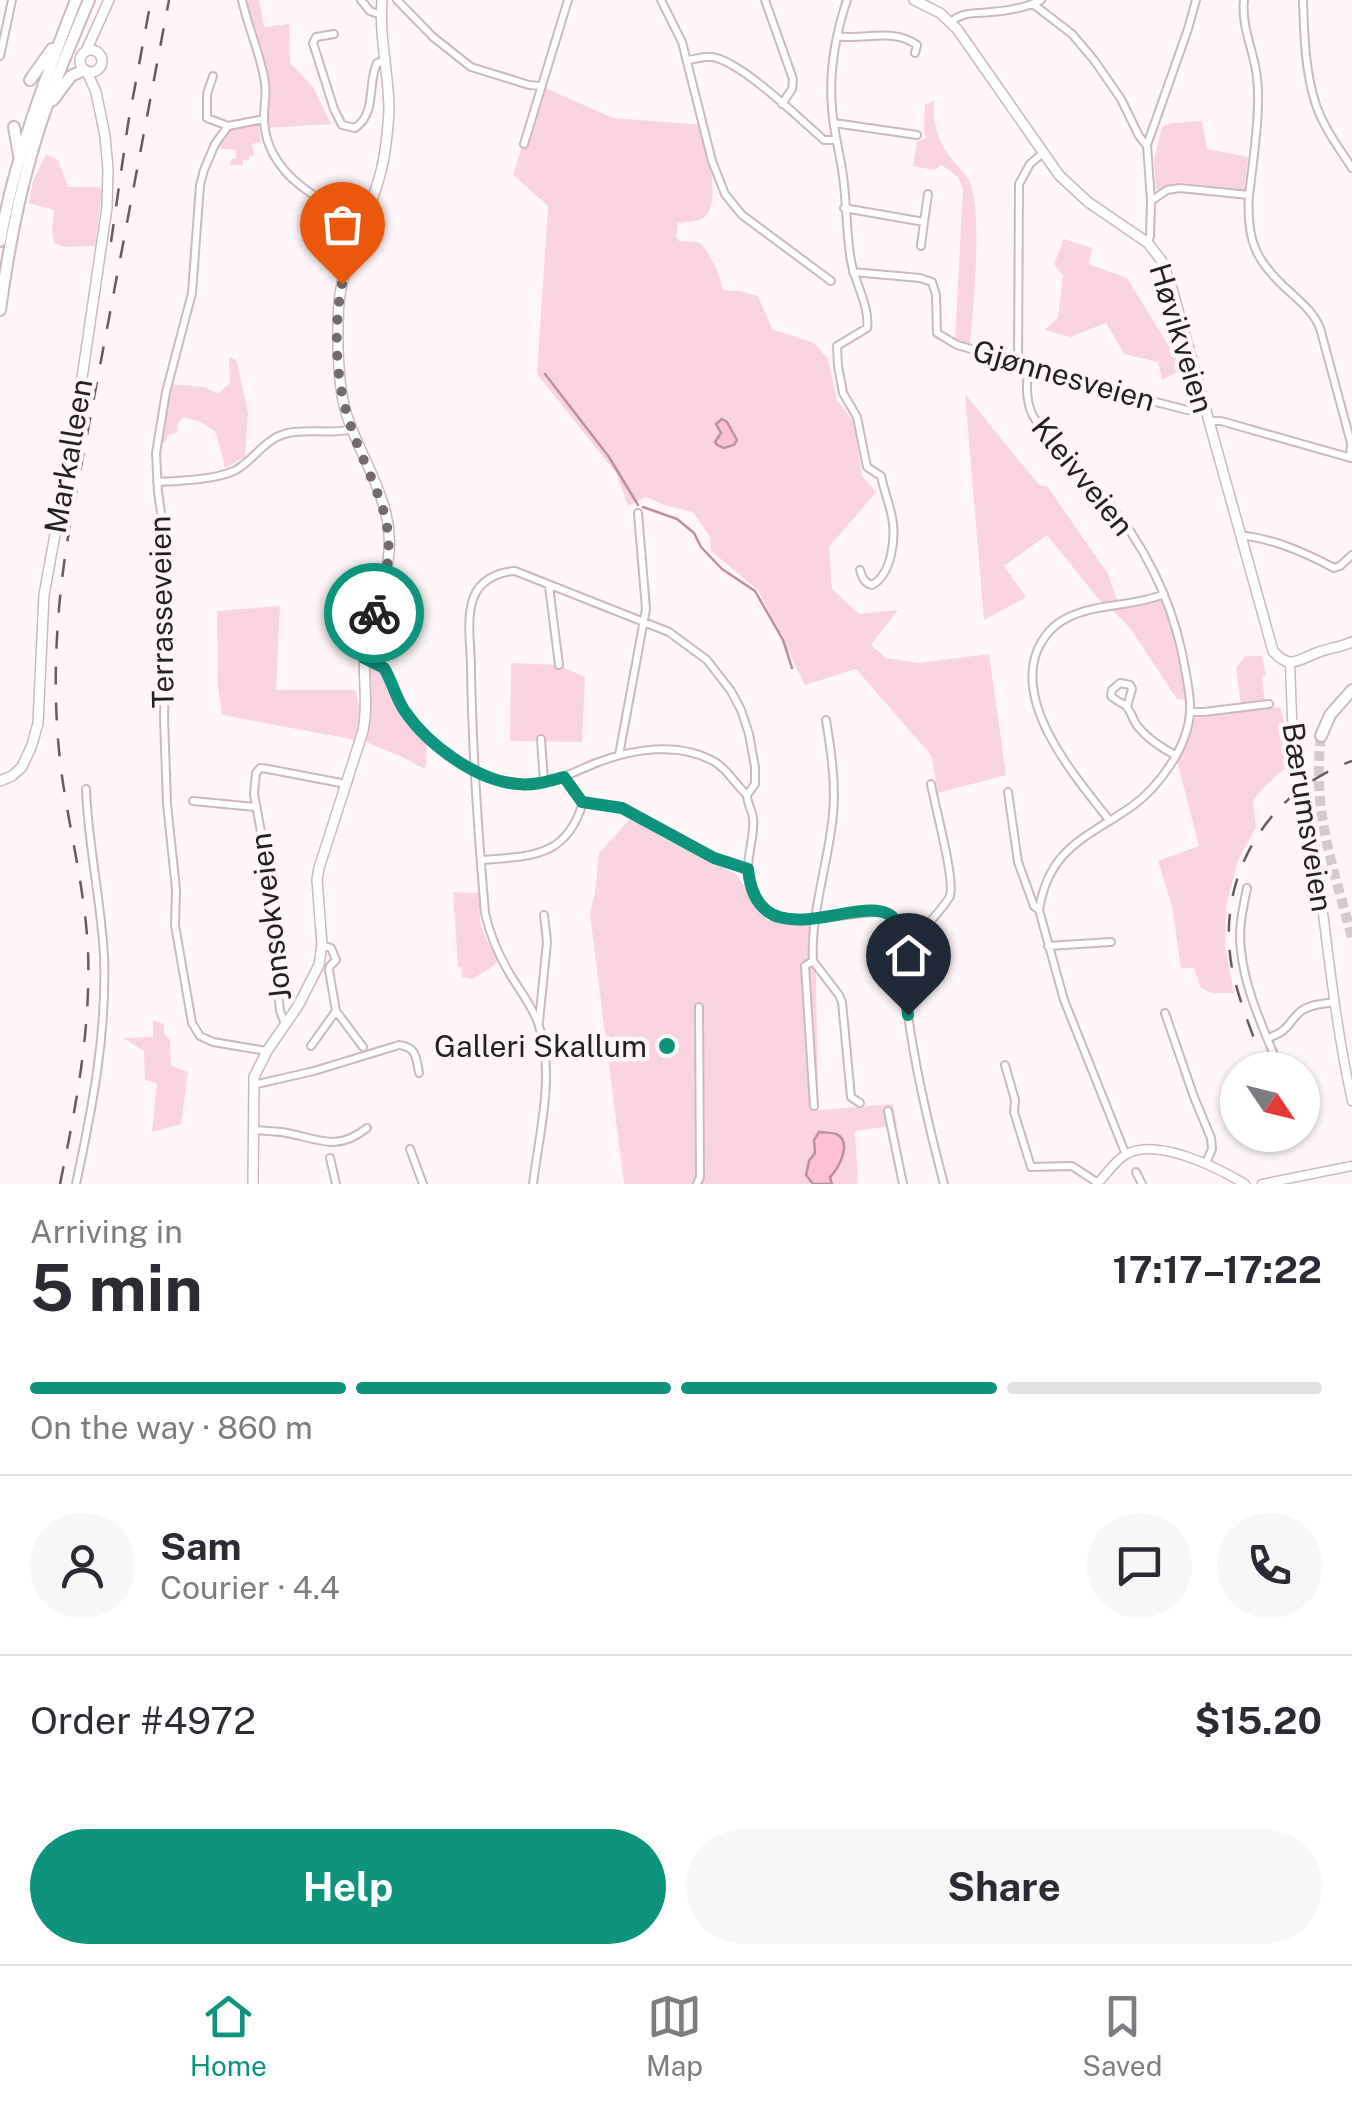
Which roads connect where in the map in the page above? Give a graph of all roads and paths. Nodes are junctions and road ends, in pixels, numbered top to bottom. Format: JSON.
{"nodes":[{"id":1,"x":12,"y":0,"type":"edge"},
{"id":2,"x":76,"y":0,"type":"edge"},
{"id":3,"x":88,"y":0,"type":"edge"},
{"id":4,"x":109,"y":0,"type":"edge"},
{"id":5,"x":242,"y":0,"type":"edge"},
{"id":6,"x":361,"y":0,"type":"edge"},
{"id":7,"x":382,"y":0,"type":"edge"},
{"id":8,"x":397,"y":0,"type":"edge"},
{"id":9,"x":568,"y":0,"type":"edge"},
{"id":10,"x":661,"y":0,"type":"edge"},
{"id":11,"x":765,"y":0,"type":"edge"},
{"id":12,"x":847,"y":0,"type":"edge"},
{"id":13,"x":1196,"y":0,"type":"edge"},
{"id":14,"x":1243,"y":0,"type":"edge"},
{"id":15,"x":1303,"y":0,"type":"edge"},
{"id":16,"x":925,"y":2,"type":"edge"},
{"id":17,"x":1037,"y":2,"type":"edge"},
{"id":18,"x":381,"y":15,"type":"junction"},
{"id":19,"x":951,"y":22,"type":"junction"},
{"id":20,"x":98,"y":26,"type":"junction"},
{"id":21,"x":334,"y":34,"type":"dead end"},
{"id":22,"x":62,"y":36,"type":"junction"},
{"id":23,"x":837,"y":36,"type":"junction"},
{"id":24,"x":86,"y":51,"type":"junction"},
{"id":25,"x":98,"y":52,"type":"junction"},
{"id":26,"x":915,"y":53,"type":"dead end"},
{"id":27,"x":0,"y":56,"type":"edge"},
{"id":28,"x":688,"y":60,"type":"junction"},
{"id":29,"x":384,"y":61,"type":"junction"},
{"id":30,"x":90,"y":70,"type":"junction"},
{"id":31,"x":212,"y":76,"type":"dead end"},
{"id":32,"x":30,"y":80,"type":"dead end"},
{"id":33,"x":542,"y":86,"type":"junction"},
{"id":34,"x":782,"y":104,"type":"junction"},
{"id":35,"x":44,"y":113,"type":"junction"},
{"id":36,"x":264,"y":120,"type":"junction"},
{"id":37,"x":834,"y":123,"type":"junction"},
{"id":38,"x":228,"y":126,"type":"junction"},
{"id":39,"x":14,"y":127,"type":"dead end"},
{"id":40,"x":917,"y":135,"type":"dead end"},
{"id":41,"x":836,"y":140,"type":"junction"},
{"id":42,"x":524,"y":144,"type":"dead end"},
{"id":43,"x":1147,"y":146,"type":"junction"},
{"id":44,"x":1043,"y":152,"type":"junction"},
{"id":45,"x":19,"y":157,"type":"junction"},
{"id":46,"x":1352,"y":168,"type":"edge"},
{"id":47,"x":928,"y":194,"type":"dead end"},
{"id":48,"x":1249,"y":195,"type":"junction"},
{"id":49,"x":1151,"y":201,"type":"junction"},
{"id":50,"x":844,"y":208,"type":"junction"},
{"id":51,"x":364,"y":222,"type":"junction"},
{"id":52,"x":924,"y":222,"type":"junction"},
{"id":53,"x":0,"y":241,"type":"edge"},
{"id":54,"x":1148,"y":244,"type":"junction"},
{"id":55,"x":920,"y":246,"type":"dead end"},
{"id":56,"x":853,"y":272,"type":"junction"},
{"id":57,"x":831,"y":281,"type":"dead end"},
{"id":58,"x":0,"y":310,"type":"edge"},
{"id":59,"x":1018,"y":362,"type":"junction"},
{"id":60,"x":1029,"y":365,"type":"junction"},
{"id":61,"x":1208,"y":420,"type":"junction"},
{"id":62,"x":352,"y":429,"type":"junction"},
{"id":63,"x":1351,"y":458,"type":"edge"},
{"id":64,"x":157,"y":482,"type":"junction"},
{"id":65,"x":638,"y":513,"type":"dead end"},
{"id":66,"x":1239,"y":535,"type":"junction"},
{"id":67,"x":1352,"y":556,"type":"edge"},
{"id":68,"x":860,"y":570,"type":"dead end"},
{"id":69,"x":549,"y":585,"type":"junction"},
{"id":70,"x":1164,"y":594,"type":"junction"},
{"id":71,"x":643,"y":622,"type":"junction"},
{"id":72,"x":1349,"y":643,"type":"edge"},
{"id":73,"x":364,"y":658,"type":"junction"},
{"id":74,"x":1294,"y":662,"type":"junction"},
{"id":75,"x":559,"y":665,"type":"dead end"},
{"id":76,"x":1352,"y":690,"type":"edge"},
{"id":77,"x":1269,"y":704,"type":"dead end"},
{"id":78,"x":1127,"y":707,"type":"dead end"},
{"id":79,"x":1190,"y":712,"type":"junction"},
{"id":80,"x":826,"y":720,"type":"dead end"},
{"id":81,"x":1321,"y":736,"type":"tunnel mouth"},
{"id":82,"x":541,"y":740,"type":"dead end"},
{"id":83,"x":619,"y":755,"type":"junction"},
{"id":84,"x":1175,"y":755,"type":"junction"},
{"id":85,"x":475,"y":772,"type":"junction"},
{"id":86,"x":564,"y":777,"type":"junction"},
{"id":87,"x":0,"y":781,"type":"edge"},
{"id":88,"x":544,"y":782,"type":"junction"},
{"id":89,"x":346,"y":784,"type":"junction"},
{"id":90,"x":931,"y":784,"type":"dead end"},
{"id":91,"x":86,"y":789,"type":"dead end"},
{"id":92,"x":1008,"y":792,"type":"dead end"},
{"id":93,"x":747,"y":795,"type":"junction"},
{"id":94,"x":193,"y":801,"type":"dead end"},
{"id":95,"x":582,"y":802,"type":"junction"},
{"id":96,"x":256,"y":808,"type":"junction"},
{"id":97,"x":1110,"y":821,"type":"junction"},
{"id":98,"x":481,"y":860,"type":"junction"},
{"id":99,"x":748,"y":869,"type":"junction"},
{"id":100,"x":1247,"y":888,"type":"dead end"},
{"id":101,"x":1039,"y":910,"type":"junction"},
{"id":102,"x":544,"y":915,"type":"dead end"},
{"id":103,"x":817,"y":918,"type":"junction"},
{"id":104,"x":1111,"y":942,"type":"dead end"},
{"id":105,"x":322,"y":945,"type":"junction"},
{"id":106,"x":1048,"y":946,"type":"junction"},
{"id":107,"x":902,"y":952,"type":"junction"},
{"id":108,"x":814,"y":961,"type":"junction"},
{"id":109,"x":1334,"y":1002,"type":"junction"},
{"id":110,"x":699,"y":1007,"type":"dead end"},
{"id":111,"x":336,"y":1011,"type":"junction"},
{"id":112,"x":1165,"y":1012,"type":"dead end"},
{"id":113,"x":539,"y":1024,"type":"junction"},
{"id":114,"x":286,"y":1025,"type":"junction"},
{"id":115,"x":1268,"y":1038,"type":"junction"},
{"id":116,"x":311,"y":1046,"type":"dead end"},
{"id":117,"x":363,"y":1046,"type":"dead end"},
{"id":118,"x":267,"y":1051,"type":"junction"},
{"id":119,"x":1273,"y":1052,"type":"edge"},
{"id":120,"x":1005,"y":1065,"type":"dead end"},
{"id":121,"x":419,"y":1073,"type":"dead end"},
{"id":122,"x":253,"y":1085,"type":"junction"},
{"id":123,"x":1352,"y":1101,"type":"edge"},
{"id":124,"x":860,"y":1103,"type":"dead end"},
{"id":125,"x":814,"y":1106,"type":"dead end"},
{"id":126,"x":888,"y":1112,"type":"dead end"},
{"id":127,"x":366,"y":1128,"type":"dead end"},
{"id":128,"x":252,"y":1130,"type":"junction"},
{"id":129,"x":410,"y":1149,"type":"dead end"},
{"id":130,"x":1126,"y":1155,"type":"junction"},
{"id":131,"x":330,"y":1158,"type":"dead end"},
{"id":132,"x":1206,"y":1163,"type":"junction"},
{"id":133,"x":1352,"y":1166,"type":"edge"},
{"id":134,"x":1136,"y":1172,"type":"dead end"},
{"id":135,"x":76,"y":1184,"type":"edge"},
{"id":136,"x":252,"y":1184,"type":"edge"},
{"id":137,"x":336,"y":1184,"type":"edge"},
{"id":138,"x":423,"y":1184,"type":"edge"},
{"id":139,"x":533,"y":1184,"type":"edge"},
{"id":140,"x":698,"y":1184,"type":"edge"},
{"id":141,"x":903,"y":1184,"type":"edge"},
{"id":142,"x":944,"y":1184,"type":"edge"},
{"id":143,"x":1098,"y":1184,"type":"edge"},
{"id":144,"x":1142,"y":1184,"type":"edge"},
{"id":145,"x":1245,"y":1184,"type":"edge"},
{"id":146,"x":1262,"y":1184,"type":"edge"}],
"edges":[{"from":1,"to":27,"type":"street"},
{"from":2,"to":22,"type":"main road"},
{"from":3,"to":35,"type":"main road"},
{"from":4,"to":20,"type":"main road"},
{"from":5,"to":36,"type":"street"},
{"from":6,"to":18,"type":"street"},
{"from":7,"to":18,"type":"main road"},
{"from":8,"to":33,"type":"street"},
{"from":9,"to":33,"type":"street"},
{"from":10,"to":28,"type":"street"},
{"from":11,"to":34,"type":"street"},
{"from":12,"to":23,"type":"street"},
{"from":13,"to":43,"type":"street"},
{"from":14,"to":48,"type":"street"},
{"from":15,"to":46,"type":"street"},
{"from":16,"to":19,"type":"main road","name":"Høvikveien"},
{"from":17,"to":19,"type":"street"},
{"from":17,"to":43,"type":"street"},
{"from":18,"to":29,"type":"main road"},
{"from":19,"to":44,"type":"main road","name":"Høvikveien"},
{"from":20,"to":24,"type":"main road"},
{"from":20,"to":25,"type":"main road"},
{"from":21,"to":29,"type":"street"},
{"from":22,"to":32,"type":"main road"},
{"from":22,"to":45,"type":"main road"},
{"from":23,"to":26,"type":"street"},
{"from":23,"to":37,"type":"street"},
{"from":24,"to":25,"type":"main road"},
{"from":24,"to":30,"type":"main road"},
{"from":25,"to":30,"type":"main road"},
{"from":28,"to":34,"type":"street"},
{"from":28,"to":57,"type":"street"},
{"from":29,"to":51,"type":"main road"},
{"from":30,"to":35,"type":"main road"},
{"from":30,"to":87,"type":"main road","name":"Markalleen"},
{"from":31,"to":38,"type":"street"},
{"from":33,"to":42,"type":"street"},
{"from":34,"to":41,"type":"street"},
{"from":35,"to":58,"type":"main road"},
{"from":36,"to":38,"type":"street"},
{"from":36,"to":51,"type":"street"},
{"from":37,"to":40,"type":"street"},
{"from":37,"to":41,"type":"street"},
{"from":38,"to":64,"type":"street","name":"Terrasseveien"},
{"from":39,"to":45,"type":"main road"},
{"from":41,"to":50,"type":"street"},
{"from":43,"to":49,"type":"street"},
{"from":44,"to":54,"type":"main road","name":"Høvikveien"},
{"from":44,"to":59,"type":"street"},
{"from":45,"to":53,"type":"main road"},
{"from":47,"to":52,"type":"street"},
{"from":48,"to":49,"type":"street"},
{"from":48,"to":63,"type":"street"},
{"from":49,"to":54,"type":"street"},
{"from":50,"to":52,"type":"street"},
{"from":50,"to":56,"type":"street"},
{"from":51,"to":62,"type":"main road"},
{"from":52,"to":55,"type":"street"},
{"from":54,"to":61,"type":"main road","name":"Høvikveien"},
{"from":56,"to":59,"type":"street","name":"Gjønnesveien"},
{"from":56,"to":68,"type":"street"},
{"from":59,"to":60,"type":"street","name":"Gjønnesveien"},
{"from":60,"to":61,"type":"street","name":"Gjønnesveien"},
{"from":60,"to":70,"type":"street","name":"Kleivveien"},
{"from":61,"to":63,"type":"street","name":"Gjønnesveien"},
{"from":61,"to":66,"type":"main road","name":"Høvikveien"},
{"from":62,"to":64,"type":"street"},
{"from":62,"to":73,"type":"main road"},
{"from":64,"to":118,"type":"street","name":"Terrasseveien"},
{"from":65,"to":71,"type":"street"},
{"from":66,"to":67,"type":"street"},
{"from":66,"to":74,"type":"main road","name":"Høvikveien"},
{"from":69,"to":71,"type":"street"},
{"from":69,"to":75,"type":"street"},
{"from":69,"to":85,"type":"street"},
{"from":70,"to":79,"type":"street","name":"Kleivveien"},
{"from":70,"to":97,"type":"street"},
{"from":71,"to":83,"type":"street"},
{"from":71,"to":93,"type":"street"},
{"from":72,"to":74,"type":"main road"},
{"from":73,"to":85,"type":"street"},
{"from":73,"to":89,"type":"main road"},
{"from":74,"to":109,"type":"street","name":"Bærumsveien","bridge":true},
{"from":76,"to":81,"type":"main road"},
{"from":77,"to":79,"type":"street"},
{"from":78,"to":84,"type":"street"},
{"from":79,"to":84,"type":"street","name":"Kleivveien"},
{"from":80,"to":103,"type":"street"},
{"from":82,"to":88,"type":"street"},
{"from":83,"to":86,"type":"street"},
{"from":83,"to":93,"type":"street"},
{"from":84,"to":97,"type":"street","name":"Kleivveien"},
{"from":85,"to":88,"type":"street"},
{"from":85,"to":98,"type":"street"},
{"from":86,"to":88,"type":"street"},
{"from":86,"to":95,"type":"street"},
{"from":89,"to":96,"type":"street","name":"Jonsokveien"},
{"from":89,"to":105,"type":"main road"},
{"from":90,"to":107,"type":"street"},
{"from":91,"to":135,"type":"street"},
{"from":92,"to":101,"type":"street"},
{"from":93,"to":99,"type":"street"},
{"from":94,"to":96,"type":"street","name":"Jonsokveien"},
{"from":95,"to":98,"type":"street"},
{"from":95,"to":99,"type":"street"},
{"from":96,"to":114,"type":"street","name":"Jonsokveien"},
{"from":97,"to":101,"type":"street","name":"Kleivveien"},
{"from":98,"to":113,"type":"street"},
{"from":99,"to":103,"type":"street"},
{"from":100,"to":115,"type":"street"},
{"from":101,"to":106,"type":"street"},
{"from":102,"to":113,"type":"street"},
{"from":103,"to":107,"type":"street"},
{"from":103,"to":108,"type":"street"},
{"from":104,"to":106,"type":"street"},
{"from":105,"to":111,"type":"street"},
{"from":105,"to":114,"type":"main road"},
{"from":106,"to":130,"type":"street"},
{"from":107,"to":142,"type":"street"},
{"from":108,"to":124,"type":"street"},
{"from":108,"to":125,"type":"street"},
{"from":109,"to":115,"type":"street"},
{"from":109,"to":123,"type":"street","name":"Bærumsveien"},
{"from":110,"to":140,"type":"street"},
{"from":111,"to":116,"type":"street"},
{"from":111,"to":117,"type":"street"},
{"from":112,"to":132,"type":"street"},
{"from":113,"to":139,"type":"street"},
{"from":114,"to":118,"type":"main road"},
{"from":115,"to":119,"type":"street"},
{"from":118,"to":122,"type":"main road"},
{"from":120,"to":143,"type":"street"},
{"from":121,"to":122,"type":"street"},
{"from":122,"to":128,"type":"main road"},
{"from":126,"to":141,"type":"street"},
{"from":127,"to":128,"type":"street"},
{"from":128,"to":136,"type":"main road"},
{"from":129,"to":138,"type":"street"},
{"from":130,"to":132,"type":"street"},
{"from":130,"to":143,"type":"street"},
{"from":131,"to":137,"type":"street"},
{"from":132,"to":145,"type":"street"},
{"from":133,"to":146,"type":"street"},
{"from":134,"to":144,"type":"street"}]}
